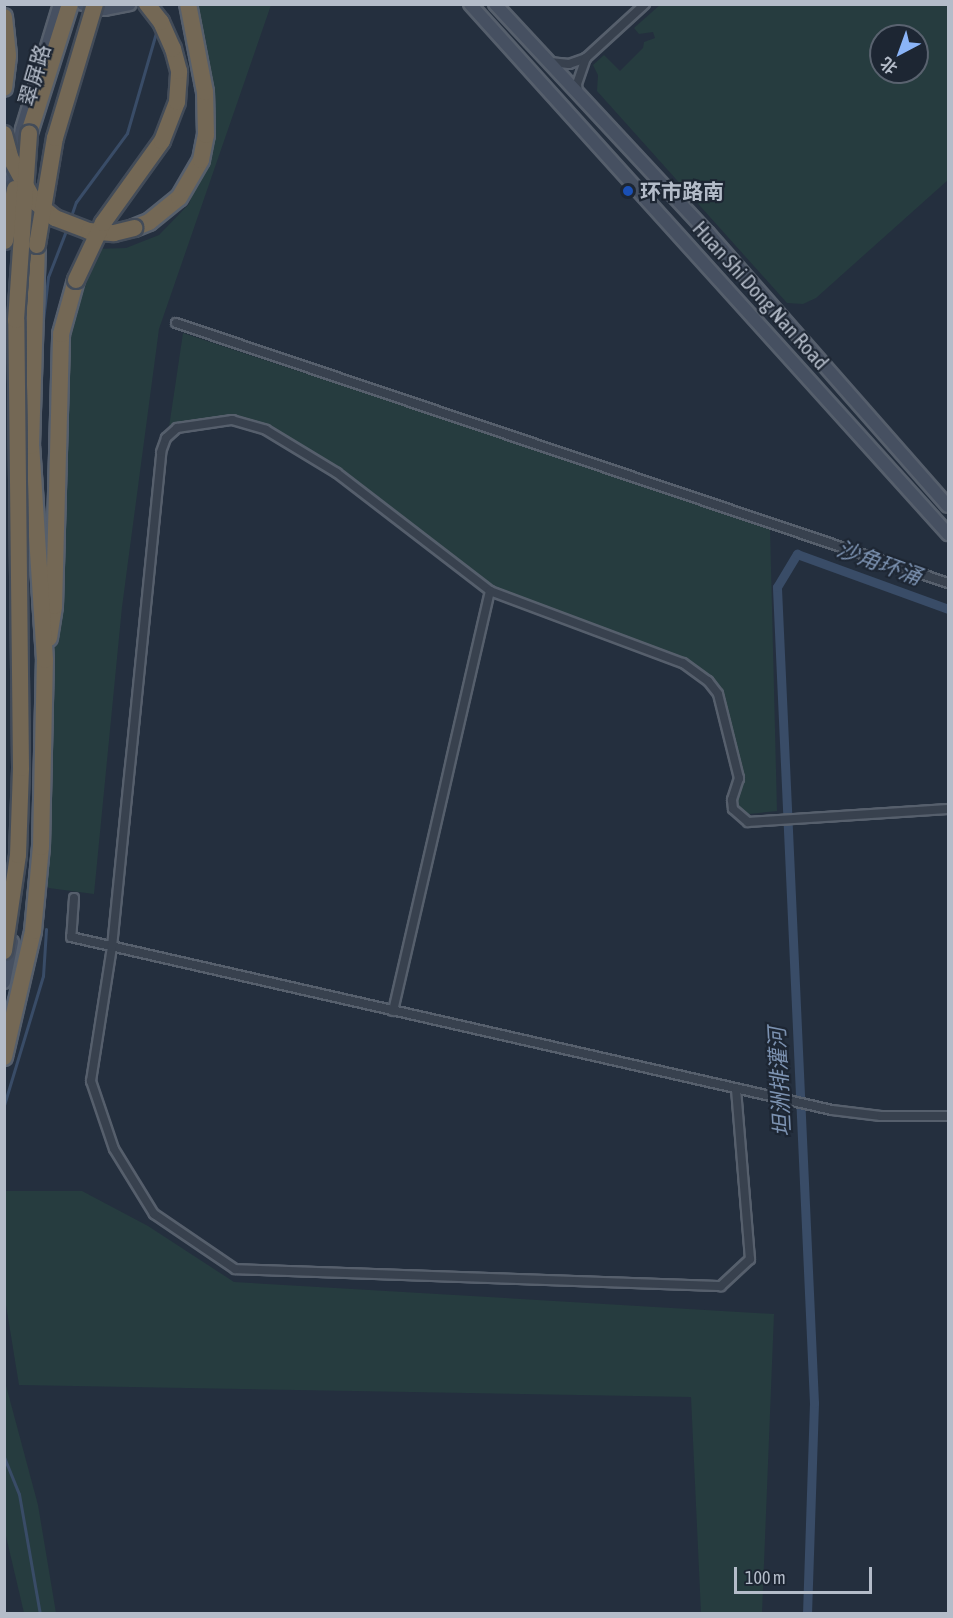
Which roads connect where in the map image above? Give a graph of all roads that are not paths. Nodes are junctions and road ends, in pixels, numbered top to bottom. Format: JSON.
{"nodes":[{"id":1,"x":60,"y":4,"type":"edge"},
{"id":2,"x":70,"y":4,"type":"edge"},
{"id":3,"x":77,"y":4,"type":"edge"},
{"id":4,"x":83,"y":4,"type":"edge"},
{"id":5,"x":95,"y":4,"type":"edge"},
{"id":6,"x":147,"y":4,"type":"edge"},
{"id":7,"x":188,"y":4,"type":"edge"},
{"id":8,"x":470,"y":4,"type":"edge"},
{"id":9,"x":495,"y":4,"type":"edge"},
{"id":10,"x":645,"y":4,"type":"edge"},
{"id":11,"x":128,"y":5,"type":"edge"},
{"id":12,"x":4,"y":17,"type":"edge"},
{"id":13,"x":586,"y":58,"type":"junction"},
{"id":14,"x":546,"y":60,"type":"junction"},
{"id":15,"x":4,"y":88,"type":"edge"},
{"id":16,"x":578,"y":97,"type":"junction"},
{"id":17,"x":29,"y":133,"type":"junction"},
{"id":18,"x":4,"y":134,"type":"edge"},
{"id":19,"x":4,"y":227,"type":"edge"},
{"id":20,"x":4,"y":246,"type":"edge"},
{"id":21,"x":176,"y":322,"type":"dead end"},
{"id":22,"x":948,"y":506,"type":"edge"},
{"id":23,"x":948,"y":534,"type":"edge"},
{"id":24,"x":948,"y":583,"type":"edge"},
{"id":25,"x":490,"y":591,"type":"junction"},
{"id":26,"x":45,"y":660,"type":"junction"},
{"id":27,"x":948,"y":809,"type":"edge"},
{"id":28,"x":74,"y":898,"type":"dead end"},
{"id":29,"x":112,"y":947,"type":"junction"},
{"id":30,"x":4,"y":951,"type":"edge"},
{"id":31,"x":4,"y":982,"type":"edge"},
{"id":32,"x":393,"y":1011,"type":"junction"},
{"id":33,"x":4,"y":1057,"type":"edge"},
{"id":34,"x":736,"y":1089,"type":"junction"},
{"id":35,"x":948,"y":1116,"type":"edge"}],
"edges":[{"from":1,"to":19,"type":"main road","name":"翠屏路"},
{"from":2,"to":17,"type":"highway"},
{"from":3,"to":31,"type":"main road","name":"翠屏路"},
{"from":4,"to":11,"type":"main road"},
{"from":5,"to":26,"type":"highway","bridge":true},
{"from":6,"to":26,"type":"highway","bridge":true},
{"from":7,"to":18,"type":"highway","bridge":true},
{"from":8,"to":23,"type":"main road","name":"Huan Shi Dong Nan Road"},
{"from":9,"to":14,"type":"main road","name":"Huan Shi Dong Nan Road"},
{"from":10,"to":13,"type":"street"},
{"from":12,"to":15,"type":"highway"},
{"from":13,"to":14,"type":"street"},
{"from":13,"to":16,"type":"street"},
{"from":14,"to":16,"type":"main road","name":"Huan Shi Dong Nan Road"},
{"from":16,"to":22,"type":"main road","name":"Huan Shi Dong Nan Road"},
{"from":17,"to":20,"type":"highway","bridge":true},
{"from":17,"to":30,"type":"highway","bridge":true},
{"from":21,"to":24,"type":"street"},
{"from":25,"to":27,"type":"street"},
{"from":25,"to":29,"type":"street"},
{"from":25,"to":32,"type":"street"},
{"from":26,"to":33,"type":"highway"},
{"from":28,"to":29,"type":"street"},
{"from":29,"to":32,"type":"street"},
{"from":29,"to":34,"type":"street"},
{"from":32,"to":34,"type":"street"},
{"from":34,"to":35,"type":"street"}]}
